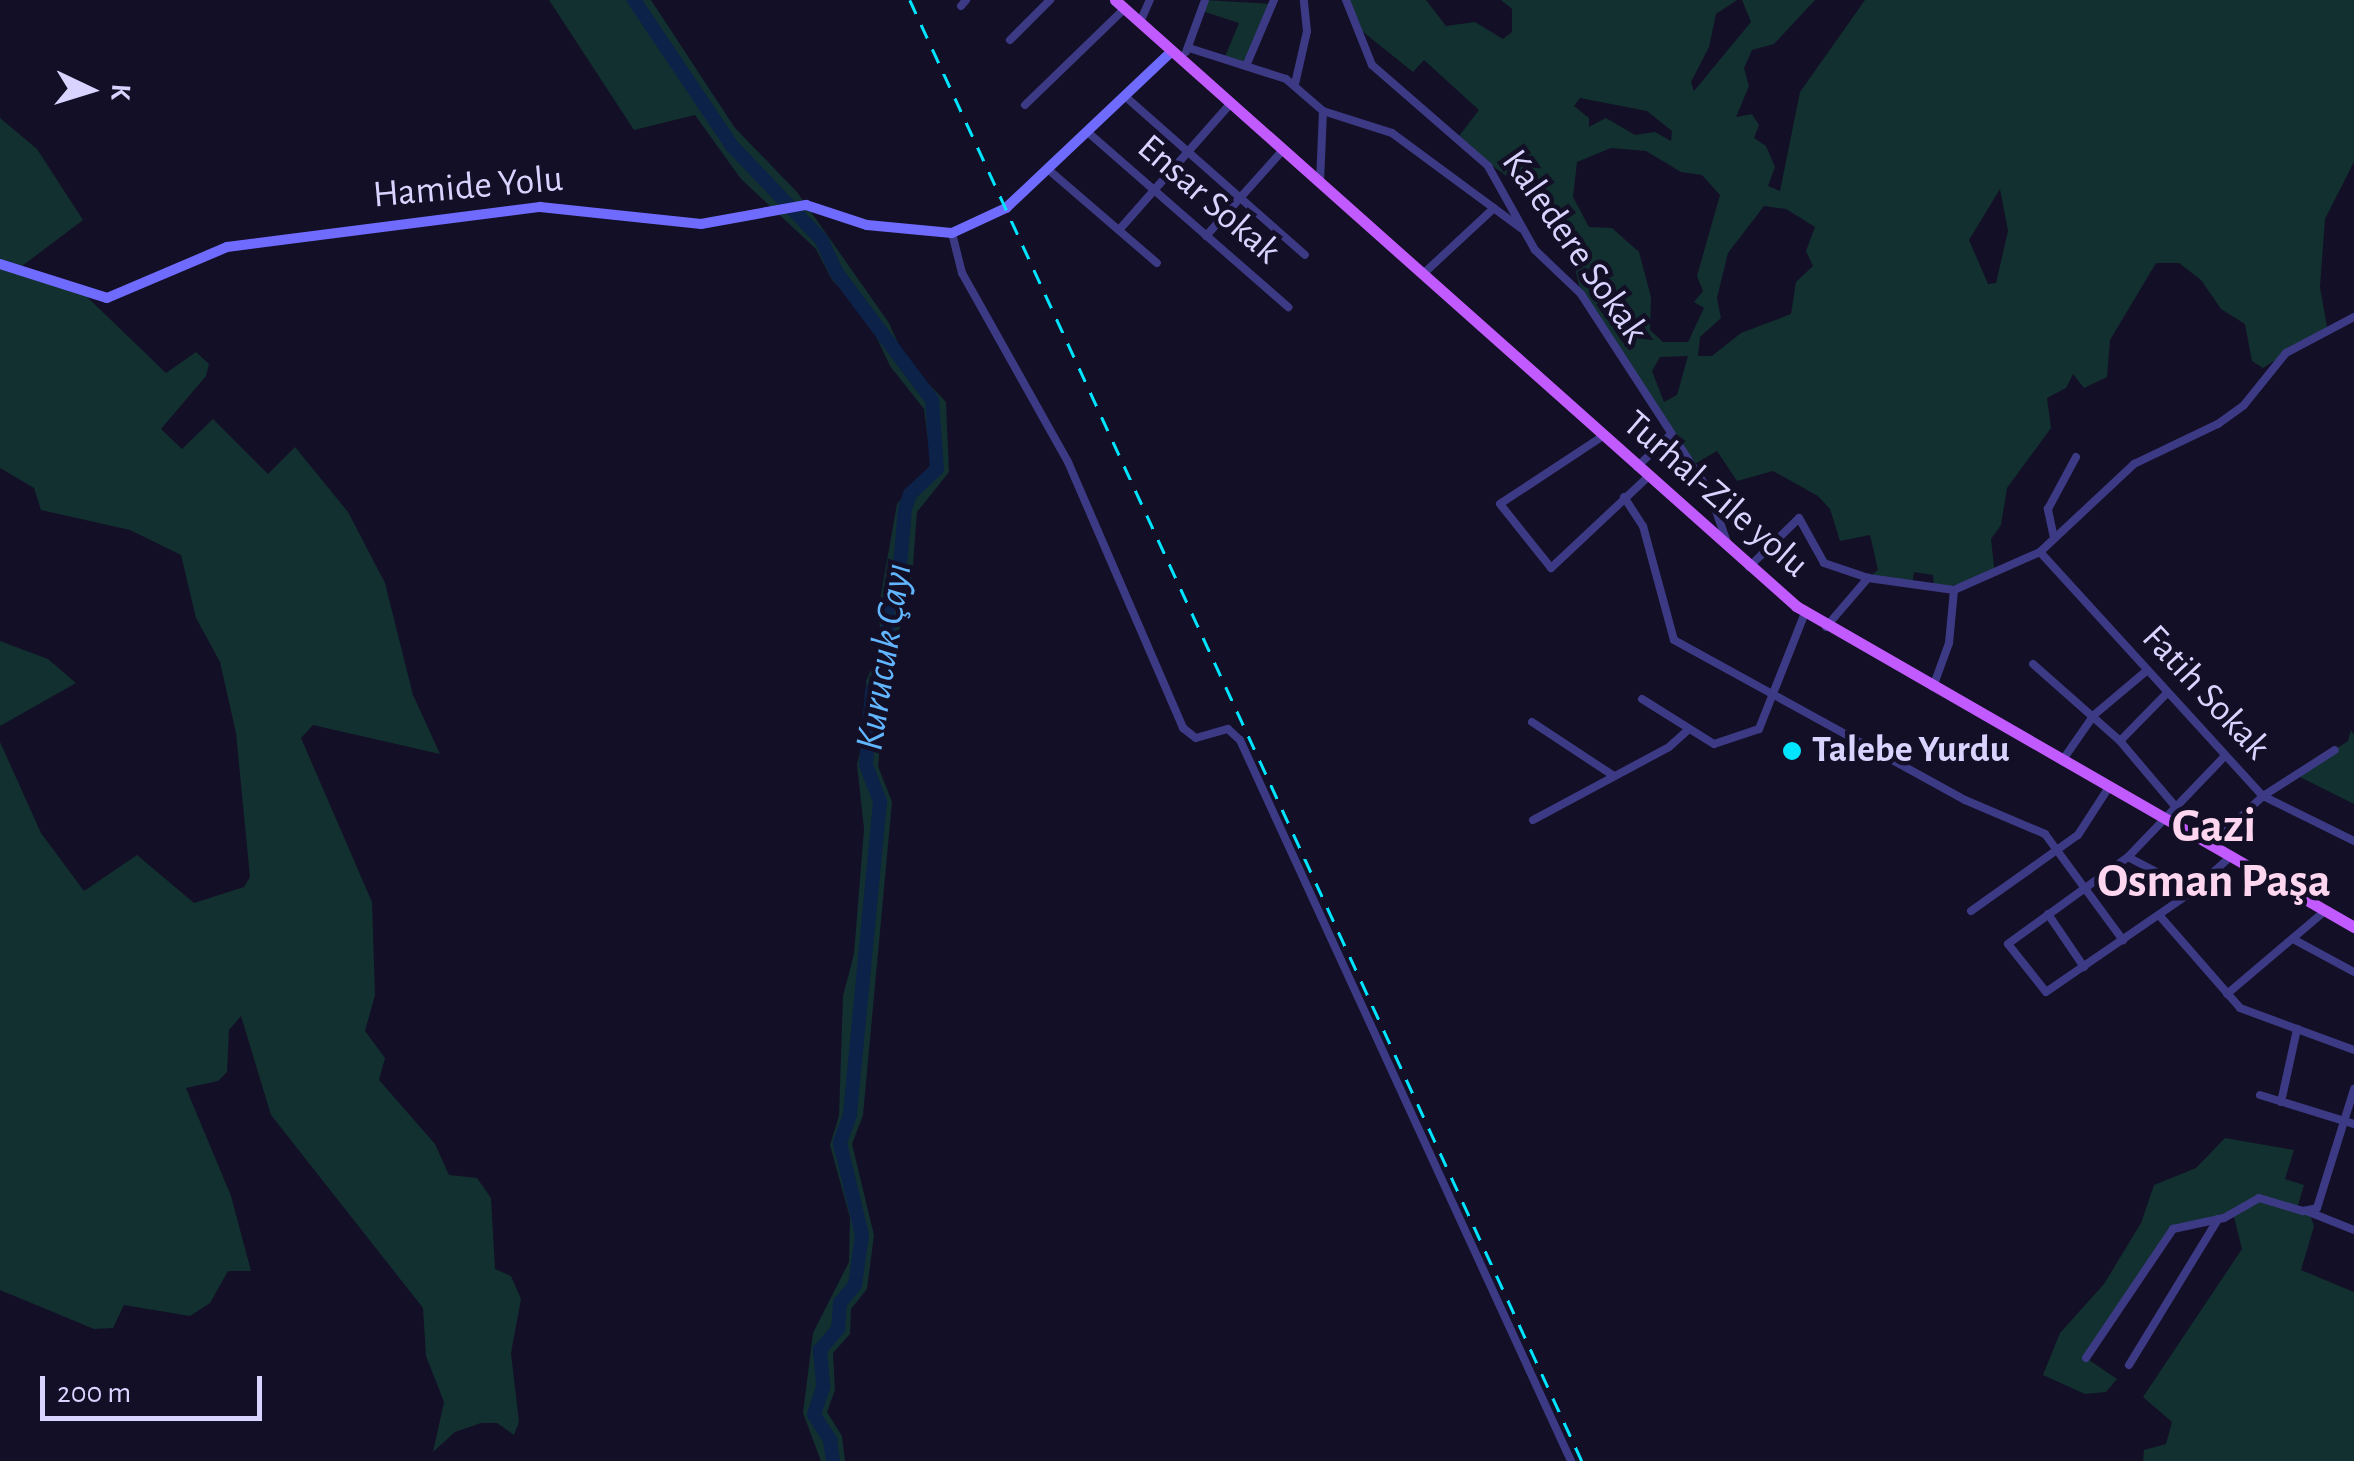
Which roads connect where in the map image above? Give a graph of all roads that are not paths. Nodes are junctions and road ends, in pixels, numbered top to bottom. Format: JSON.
{"nodes":[{"id":1,"x":1050,"y":0,"type":"edge"},
{"id":2,"x":1150,"y":0,"type":"edge"},
{"id":3,"x":1205,"y":0,"type":"edge"},
{"id":4,"x":1274,"y":0,"type":"edge"},
{"id":5,"x":1304,"y":0,"type":"edge"},
{"id":6,"x":1346,"y":0,"type":"edge"},
{"id":7,"x":1120,"y":4,"type":"edge"},
{"id":8,"x":1140,"y":22,"type":"junction"},
{"id":9,"x":1010,"y":40,"type":"dead end"},
{"id":10,"x":1180,"y":52,"type":"junction"},
{"id":11,"x":1246,"y":66,"type":"junction"},
{"id":12,"x":1295,"y":84,"type":"junction"},
{"id":13,"x":1127,"y":98,"type":"junction"},
{"id":14,"x":1231,"y":103,"type":"junction"},
{"id":15,"x":1025,"y":104,"type":"dead end"},
{"id":16,"x":1323,"y":111,"type":"junction"},
{"id":17,"x":1091,"y":135,"type":"junction"},
{"id":18,"x":1283,"y":150,"type":"junction"},
{"id":19,"x":1188,"y":151,"type":"junction"},
{"id":20,"x":1050,"y":171,"type":"junction"},
{"id":21,"x":1320,"y":183,"type":"junction"},
{"id":22,"x":1154,"y":190,"type":"junction"},
{"id":23,"x":1240,"y":198,"type":"junction"},
{"id":24,"x":1494,"y":208,"type":"junction"},
{"id":25,"x":1522,"y":229,"type":"junction"},
{"id":26,"x":1119,"y":230,"type":"junction"},
{"id":27,"x":952,"y":233,"type":"junction"},
{"id":28,"x":1206,"y":236,"type":"junction"},
{"id":29,"x":1304,"y":255,"type":"dead end"},
{"id":30,"x":1157,"y":262,"type":"dead end"},
{"id":31,"x":0,"y":264,"type":"edge"},
{"id":32,"x":1423,"y":274,"type":"junction"},
{"id":33,"x":1288,"y":307,"type":"dead end"},
{"id":34,"x":2354,"y":318,"type":"edge"},
{"id":35,"x":1671,"y":434,"type":"junction"},
{"id":36,"x":1603,"y":436,"type":"junction"},
{"id":37,"x":2076,"y":457,"type":"dead end"},
{"id":38,"x":1637,"y":467,"type":"junction"},
{"id":39,"x":1648,"y":477,"type":"junction"},
{"id":40,"x":1624,"y":497,"type":"junction"},
{"id":41,"x":2054,"y":538,"type":"junction"},
{"id":42,"x":1729,"y":550,"type":"junction"},
{"id":43,"x":2040,"y":552,"type":"junction"},
{"id":44,"x":1749,"y":568,"type":"junction"},
{"id":45,"x":1868,"y":578,"type":"junction"},
{"id":46,"x":1954,"y":590,"type":"junction"},
{"id":47,"x":1805,"y":613,"type":"junction"},
{"id":48,"x":1826,"y":626,"type":"junction"},
{"id":49,"x":2034,"y":664,"type":"dead end"},
{"id":50,"x":2145,"y":672,"type":"junction"},
{"id":51,"x":1933,"y":688,"type":"junction"},
{"id":52,"x":2166,"y":694,"type":"junction"},
{"id":53,"x":1776,"y":696,"type":"junction"},
{"id":54,"x":1642,"y":700,"type":"dead end"},
{"id":55,"x":2094,"y":715,"type":"junction"},
{"id":56,"x":1532,"y":722,"type":"dead end"},
{"id":57,"x":1689,"y":729,"type":"junction"},
{"id":58,"x":2120,"y":741,"type":"junction"},
{"id":59,"x":2334,"y":750,"type":"dead end"},
{"id":60,"x":2225,"y":756,"type":"junction"},
{"id":61,"x":2062,"y":761,"type":"junction"},
{"id":62,"x":1614,"y":776,"type":"junction"},
{"id":63,"x":2109,"y":788,"type":"junction"},
{"id":64,"x":2263,"y":796,"type":"junction"},
{"id":65,"x":2175,"y":806,"type":"junction"},
{"id":66,"x":2163,"y":819,"type":"junction"},
{"id":67,"x":1533,"y":820,"type":"dead end"},
{"id":68,"x":2354,"y":840,"type":"edge"},
{"id":69,"x":2210,"y":846,"type":"junction"},
{"id":70,"x":2056,"y":847,"type":"junction"},
{"id":71,"x":2128,"y":857,"type":"junction"},
{"id":72,"x":2230,"y":857,"type":"junction"},
{"id":73,"x":2088,"y":886,"type":"junction"},
{"id":74,"x":2193,"y":891,"type":"junction"},
{"id":75,"x":1972,"y":911,"type":"dead end"},
{"id":76,"x":2326,"y":911,"type":"junction"},
{"id":77,"x":2048,"y":914,"type":"junction"},
{"id":78,"x":2159,"y":915,"type":"junction"},
{"id":79,"x":2354,"y":927,"type":"edge"},
{"id":80,"x":2293,"y":938,"type":"junction"},
{"id":81,"x":2123,"y":940,"type":"junction"},
{"id":82,"x":2084,"y":967,"type":"junction"},
{"id":83,"x":2354,"y":972,"type":"edge"},
{"id":84,"x":2227,"y":994,"type":"junction"},
{"id":85,"x":2297,"y":1029,"type":"junction"},
{"id":86,"x":2354,"y":1050,"type":"edge"},
{"id":87,"x":2354,"y":1089,"type":"edge"},
{"id":88,"x":2260,"y":1095,"type":"dead end"},
{"id":89,"x":2281,"y":1102,"type":"junction"},
{"id":90,"x":2350,"y":1123,"type":"edge"},
{"id":91,"x":2309,"y":1212,"type":"junction"},
{"id":92,"x":2218,"y":1219,"type":"junction"},
{"id":93,"x":2354,"y":1230,"type":"edge"},
{"id":94,"x":2086,"y":1358,"type":"dead end"},
{"id":95,"x":2129,"y":1365,"type":"dead end"},
{"id":96,"x":1572,"y":1461,"type":"edge"}],
"edges":[{"from":1,"to":9,"type":"street"},
{"from":2,"to":8,"type":"street"},
{"from":3,"to":10,"type":"street"},
{"from":4,"to":11,"type":"street"},
{"from":5,"to":12,"type":"street"},
{"from":6,"to":25,"type":"street","name":"Kaledere Sokak"},
{"from":7,"to":8,"type":"main road","name":"Turhal-Zile yolu"},
{"from":7,"to":15,"type":"street"},
{"from":8,"to":10,"type":"main road","name":"Turhal-Zile yolu"},
{"from":10,"to":11,"type":"street"},
{"from":10,"to":13,"type":"street"},
{"from":10,"to":14,"type":"main road","name":"Turhal-Zile yolu"},
{"from":11,"to":12,"type":"street"},
{"from":12,"to":16,"type":"street"},
{"from":13,"to":17,"type":"street"},
{"from":13,"to":19,"type":"street"},
{"from":14,"to":18,"type":"main road","name":"Turhal-Zile yolu"},
{"from":14,"to":19,"type":"street"},
{"from":16,"to":21,"type":"street"},
{"from":16,"to":24,"type":"street"},
{"from":17,"to":20,"type":"street"},
{"from":17,"to":22,"type":"street","name":"Ensar Sokak"},
{"from":18,"to":21,"type":"main road","name":"Turhal-Zile yolu"},
{"from":18,"to":23,"type":"street"},
{"from":19,"to":22,"type":"street"},
{"from":19,"to":23,"type":"street"},
{"from":20,"to":26,"type":"street"},
{"from":20,"to":27,"type":"street"},
{"from":21,"to":32,"type":"main road","name":"Turhal-Zile yolu"},
{"from":22,"to":26,"type":"street"},
{"from":22,"to":28,"type":"street","name":"Ensar Sokak"},
{"from":23,"to":28,"type":"street"},
{"from":23,"to":29,"type":"street"},
{"from":24,"to":25,"type":"street"},
{"from":24,"to":32,"type":"street"},
{"from":25,"to":35,"type":"street","name":"Kaledere Sokak"},
{"from":26,"to":30,"type":"street"},
{"from":27,"to":31,"type":"street","name":"Hamide Yolu"},
{"from":27,"to":96,"type":"street"},
{"from":28,"to":33,"type":"street","name":"Ensar Sokak"},
{"from":32,"to":36,"type":"main road","name":"Turhal-Zile yolu"},
{"from":34,"to":41,"type":"street"},
{"from":35,"to":38,"type":"street"},
{"from":35,"to":42,"type":"street","name":"Kaledere Sokak"},
{"from":36,"to":38,"type":"main road","name":"Turhal-Zile yolu"},
{"from":36,"to":40,"type":"street"},
{"from":37,"to":41,"type":"street"},
{"from":38,"to":39,"type":"main road","name":"Turhal-Zile yolu"},
{"from":39,"to":40,"type":"street"},
{"from":39,"to":42,"type":"main road","name":"Turhal-Zile yolu"},
{"from":40,"to":53,"type":"street"},
{"from":41,"to":43,"type":"street"},
{"from":42,"to":44,"type":"main road","name":"Turhal-Zile yolu"},
{"from":43,"to":46,"type":"street"},
{"from":43,"to":50,"type":"street","name":"Fatih Sokak"},
{"from":44,"to":45,"type":"street"},
{"from":44,"to":47,"type":"main road","name":"Turhal-Zile yolu"},
{"from":45,"to":46,"type":"street"},
{"from":45,"to":48,"type":"street"},
{"from":46,"to":51,"type":"street"},
{"from":47,"to":48,"type":"main road","name":"Turhal-Zile yolu"},
{"from":47,"to":53,"type":"street"},
{"from":48,"to":51,"type":"main road","name":"Turhal-Zile yolu"},
{"from":49,"to":55,"type":"street"},
{"from":50,"to":52,"type":"street","name":"Fatih Sokak"},
{"from":50,"to":55,"type":"street"},
{"from":51,"to":61,"type":"main road","name":"Turhal-Zile yolu"},
{"from":52,"to":58,"type":"street"},
{"from":52,"to":60,"type":"street","name":"Fatih Sokak"},
{"from":53,"to":57,"type":"street"},
{"from":53,"to":70,"type":"street"},
{"from":54,"to":57,"type":"street"},
{"from":55,"to":58,"type":"street"},
{"from":55,"to":61,"type":"street"},
{"from":56,"to":62,"type":"street"},
{"from":57,"to":62,"type":"street"},
{"from":58,"to":65,"type":"street"},
{"from":59,"to":64,"type":"street"},
{"from":60,"to":64,"type":"street","name":"Fatih Sokak"},
{"from":60,"to":65,"type":"street"},
{"from":61,"to":63,"type":"main road","name":"Turhal-Zile yolu"},
{"from":62,"to":67,"type":"street"},
{"from":63,"to":66,"type":"main road","name":"Turhal-Zile yolu"},
{"from":63,"to":70,"type":"street"},
{"from":64,"to":68,"type":"street","name":"Fatih Sokak"},
{"from":64,"to":69,"type":"street"},
{"from":65,"to":66,"type":"street"},
{"from":66,"to":69,"type":"main road","name":"Turhal-Zile yolu"},
{"from":66,"to":71,"type":"street"},
{"from":69,"to":72,"type":"main road","name":"Turhal-Zile yolu"},
{"from":70,"to":73,"type":"street"},
{"from":70,"to":75,"type":"street"},
{"from":71,"to":73,"type":"street"},
{"from":71,"to":74,"type":"street"},
{"from":72,"to":74,"type":"street"},
{"from":72,"to":76,"type":"main road","name":"Turhal-Zile yolu"},
{"from":73,"to":77,"type":"street"},
{"from":73,"to":81,"type":"street"},
{"from":74,"to":78,"type":"street"},
{"from":76,"to":79,"type":"main road","name":"Turhal-Zile yolu"},
{"from":76,"to":80,"type":"street"},
{"from":77,"to":82,"type":"street"},
{"from":77,"to":82,"type":"street"},
{"from":78,"to":81,"type":"street"},
{"from":78,"to":84,"type":"street"},
{"from":80,"to":83,"type":"street"},
{"from":80,"to":84,"type":"street"},
{"from":81,"to":82,"type":"street"},
{"from":84,"to":85,"type":"street"},
{"from":85,"to":86,"type":"street"},
{"from":85,"to":89,"type":"street"},
{"from":87,"to":90,"type":"street"},
{"from":88,"to":89,"type":"street"},
{"from":89,"to":90,"type":"street"},
{"from":90,"to":91,"type":"street"},
{"from":91,"to":92,"type":"street"},
{"from":91,"to":93,"type":"street"},
{"from":92,"to":94,"type":"street"},
{"from":92,"to":95,"type":"street"}]}
